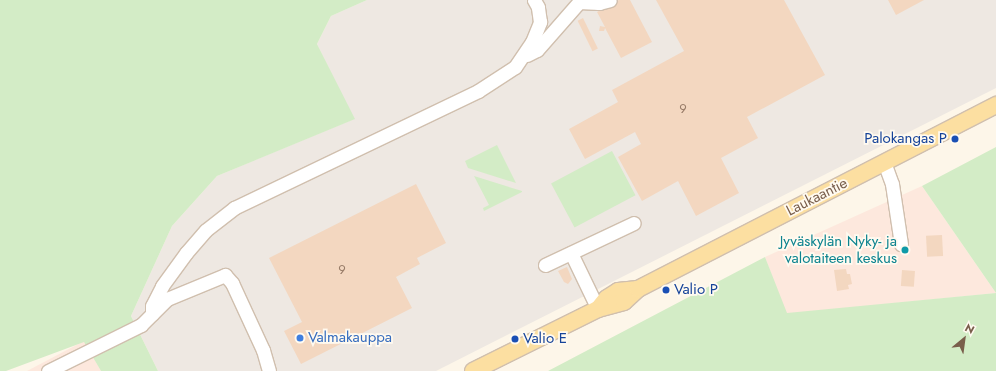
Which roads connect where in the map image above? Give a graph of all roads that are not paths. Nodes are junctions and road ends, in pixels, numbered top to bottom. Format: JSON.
{"nodes":[{"id":1,"x":534,"y":0,"type":"edge"},
{"id":2,"x":610,"y":0,"type":"edge"},
{"id":3,"x":579,"y":1,"type":"edge"},
{"id":4,"x":524,"y":57,"type":"junction"},
{"id":5,"x":996,"y":105,"type":"edge"},
{"id":6,"x":884,"y":162,"type":"junction"},
{"id":7,"x":634,"y":223,"type":"dead end"},
{"id":8,"x":902,"y":244,"type":"dead end"},
{"id":9,"x":571,"y":253,"type":"junction"},
{"id":10,"x":545,"y":265,"type":"dead end"},
{"id":11,"x":598,"y":309,"type":"junction"},
{"id":12,"x":152,"y":314,"type":"junction"},
{"id":13,"x":48,"y":371,"type":"edge"},
{"id":14,"x":269,"y":371,"type":"edge"},
{"id":15,"x":473,"y":371,"type":"edge"}],
"edges":[{"from":1,"to":4,"type":"street"},
{"from":2,"to":3,"type":"street"},
{"from":3,"to":4,"type":"street"},
{"from":4,"to":12,"type":"street"},
{"from":5,"to":6,"type":"main road","name":"Laukaantie"},
{"from":6,"to":8,"type":"street"},
{"from":6,"to":11,"type":"main road","name":"Laukaantie"},
{"from":7,"to":9,"type":"street"},
{"from":9,"to":10,"type":"street"},
{"from":9,"to":11,"type":"street"},
{"from":11,"to":15,"type":"main road","name":"Laukaantie"},
{"from":12,"to":13,"type":"street"},
{"from":12,"to":14,"type":"street"}]}
